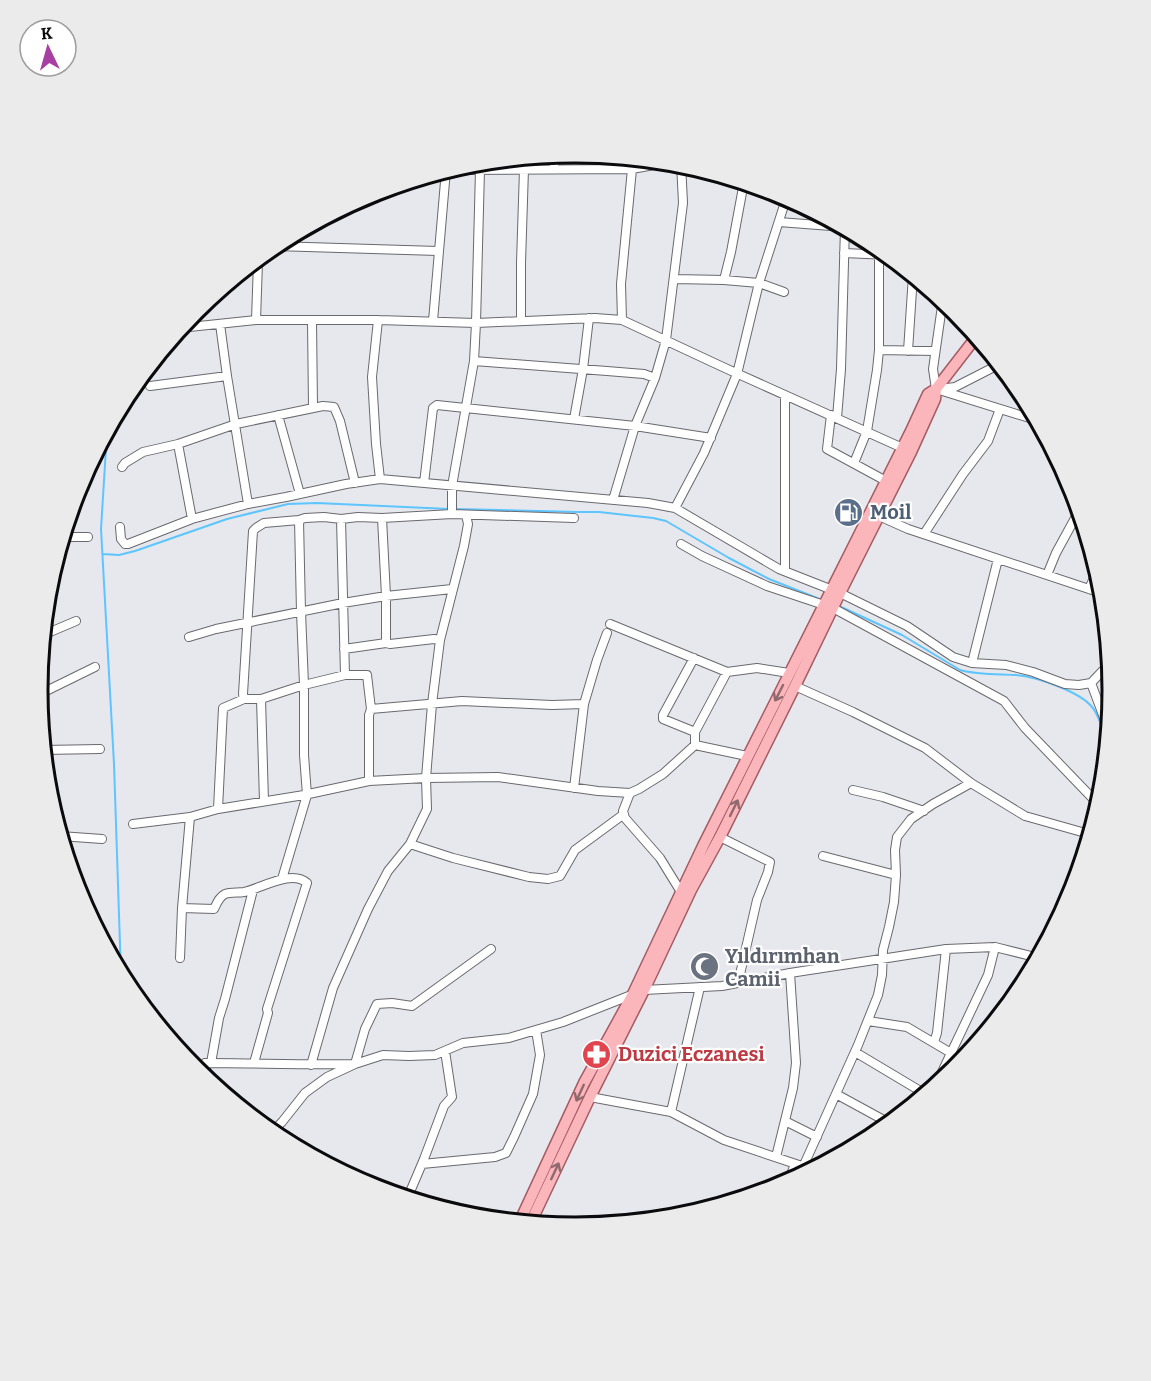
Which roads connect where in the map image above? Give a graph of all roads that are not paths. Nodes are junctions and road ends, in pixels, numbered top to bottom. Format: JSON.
{"nodes":[{"id":1,"x":554,"y":164,"type":"edge"},
{"id":2,"x":615,"y":165,"type":"edge"},
{"id":3,"x":636,"y":167,"type":"edge"},
{"id":4,"x":615,"y":169,"type":"junction"},
{"id":5,"x":632,"y":169,"type":"junction"},
{"id":6,"x":493,"y":170,"type":"edge"},
{"id":7,"x":508,"y":170,"type":"joint"},
{"id":8,"x":524,"y":170,"type":"junction"},
{"id":9,"x":554,"y":170,"type":"junction"},
{"id":10,"x":480,"y":172,"type":"edge"},
{"id":11,"x":682,"y":174,"type":"edge"},
{"id":12,"x":446,"y":179,"type":"edge"},
{"id":13,"x":742,"y":190,"type":"edge"},
{"id":14,"x":784,"y":206,"type":"edge"},
{"id":15,"x":778,"y":222,"type":"junction"},
{"id":16,"x":824,"y":225,"type":"edge"},
{"id":17,"x":844,"y":237,"type":"edge"},
{"id":18,"x":291,"y":246,"type":"edge"},
{"id":19,"x":438,"y":250,"type":"junction"},
{"id":20,"x":870,"y":253,"type":"edge"},
{"id":21,"x":844,"y":254,"type":"junction"},
{"id":22,"x":882,"y":261,"type":"edge"},
{"id":23,"x":258,"y":269,"type":"edge"},
{"id":24,"x":674,"y":279,"type":"junction"},
{"id":25,"x":724,"y":280,"type":"junction"},
{"id":26,"x":759,"y":283,"type":"junction"},
{"id":27,"x":912,"y":285,"type":"edge"},
{"id":28,"x":784,"y":292,"type":"dead end"},
{"id":29,"x":941,"y":311,"type":"edge"},
{"id":30,"x":589,"y":318,"type":"junction"},
{"id":31,"x":256,"y":320,"type":"junction"},
{"id":32,"x":312,"y":320,"type":"junction"},
{"id":33,"x":378,"y":320,"type":"junction"},
{"id":34,"x":622,"y":320,"type":"junction"},
{"id":35,"x":433,"y":321,"type":"junction"},
{"id":36,"x":520,"y":321,"type":"junction"},
{"id":37,"x":476,"y":322,"type":"junction"},
{"id":38,"x":220,"y":324,"type":"junction"},
{"id":39,"x":195,"y":327,"type":"edge"},
{"id":40,"x":666,"y":340,"type":"junction"},
{"id":41,"x":972,"y":343,"type":"edge"},
{"id":42,"x":879,"y":350,"type":"junction"},
{"id":43,"x":908,"y":351,"type":"junction"},
{"id":44,"x":935,"y":351,"type":"junction"},
{"id":45,"x":474,"y":361,"type":"junction"},
{"id":46,"x":993,"y":368,"type":"edge"},
{"id":47,"x":583,"y":369,"type":"junction"},
{"id":48,"x":737,"y":374,"type":"junction"},
{"id":49,"x":227,"y":376,"type":"junction"},
{"id":50,"x":655,"y":378,"type":"junction"},
{"id":51,"x":150,"y":386,"type":"dead end"},
{"id":52,"x":936,"y":389,"type":"junction"},
{"id":53,"x":785,"y":395,"type":"junction"},
{"id":54,"x":465,"y":407,"type":"junction"},
{"id":55,"x":313,"y":408,"type":"junction"},
{"id":56,"x":1000,"y":409,"type":"junction"},
{"id":57,"x":278,"y":415,"type":"junction"},
{"id":58,"x":834,"y":417,"type":"junction"},
{"id":59,"x":1026,"y":417,"type":"edge"},
{"id":60,"x":574,"y":419,"type":"junction"},
{"id":61,"x":236,"y":424,"type":"junction"},
{"id":62,"x":635,"y":426,"type":"junction"},
{"id":63,"x":867,"y":431,"type":"junction"},
{"id":64,"x":711,"y":438,"type":"junction"},
{"id":65,"x":178,"y":444,"type":"junction"},
{"id":66,"x":907,"y":450,"type":"junction"},
{"id":67,"x":854,"y":463,"type":"junction"},
{"id":68,"x":122,"y":467,"type":"dead end"},
{"id":69,"x":380,"y":479,"type":"junction"},
{"id":70,"x":886,"y":481,"type":"junction"},
{"id":71,"x":355,"y":483,"type":"junction"},
{"id":72,"x":424,"y":483,"type":"junction"},
{"id":73,"x":452,"y":486,"type":"junction"},
{"id":74,"x":300,"y":494,"type":"junction"},
{"id":75,"x":613,"y":500,"type":"junction"},
{"id":76,"x":248,"y":504,"type":"junction"},
{"id":77,"x":675,"y":508,"type":"junction"},
{"id":78,"x":452,"y":510,"type":"junction"},
{"id":79,"x":466,"y":515,"type":"junction"},
{"id":80,"x":879,"y":516,"type":"junction"},
{"id":81,"x":382,"y":518,"type":"junction"},
{"id":82,"x":574,"y":518,"type":"dead end"},
{"id":83,"x":192,"y":519,"type":"junction"},
{"id":84,"x":341,"y":519,"type":"junction"},
{"id":85,"x":1074,"y":519,"type":"edge"},
{"id":86,"x":299,"y":520,"type":"junction"},
{"id":87,"x":120,"y":527,"type":"dead end"},
{"id":88,"x":924,"y":534,"type":"junction"},
{"id":89,"x":71,"y":537,"type":"edge"},
{"id":90,"x":88,"y":537,"type":"dead end"},
{"id":91,"x":681,"y":544,"type":"dead end"},
{"id":92,"x":998,"y":559,"type":"junction"},
{"id":93,"x":784,"y":571,"type":"junction"},
{"id":94,"x":1047,"y":574,"type":"junction"},
{"id":95,"x":1092,"y":583,"type":"edge"},
{"id":96,"x":452,"y":589,"type":"junction"},
{"id":97,"x":1089,"y":589,"type":"junction"},
{"id":98,"x":1093,"y":590,"type":"edge"},
{"id":99,"x":386,"y":596,"type":"junction"},
{"id":100,"x":832,"y":600,"type":"junction"},
{"id":101,"x":343,"y":603,"type":"junction"},
{"id":102,"x":301,"y":612,"type":"junction"},
{"id":103,"x":75,"y":621,"type":"dead end"},
{"id":104,"x":248,"y":624,"type":"junction"},
{"id":105,"x":52,"y":631,"type":"edge"},
{"id":106,"x":189,"y":637,"type":"dead end"},
{"id":107,"x":440,"y":640,"type":"junction"},
{"id":108,"x":386,"y":643,"type":"junction"},
{"id":109,"x":344,"y":649,"type":"junction"},
{"id":110,"x":694,"y":658,"type":"junction"},
{"id":111,"x":972,"y":663,"type":"junction"},
{"id":112,"x":95,"y":667,"type":"dead end"},
{"id":113,"x":1102,"y":671,"type":"edge"},
{"id":114,"x":727,"y":672,"type":"junction"},
{"id":115,"x":789,"y":674,"type":"junction"},
{"id":116,"x":345,"y":675,"type":"junction"},
{"id":117,"x":1091,"y":683,"type":"junction"},
{"id":118,"x":304,"y":685,"type":"junction"},
{"id":119,"x":795,"y":686,"type":"junction"},
{"id":120,"x":48,"y":691,"type":"edge"},
{"id":121,"x":244,"y":699,"type":"junction"},
{"id":122,"x":261,"y":699,"type":"junction"},
{"id":123,"x":432,"y":704,"type":"junction"},
{"id":124,"x":584,"y":705,"type":"junction"},
{"id":125,"x":371,"y":709,"type":"junction"},
{"id":126,"x":1102,"y":713,"type":"edge"},
{"id":127,"x":695,"y":732,"type":"junction"},
{"id":128,"x":695,"y":745,"type":"junction"},
{"id":129,"x":100,"y":749,"type":"dead end"},
{"id":130,"x":52,"y":750,"type":"edge"},
{"id":131,"x":747,"y":756,"type":"junction"},
{"id":132,"x":426,"y":778,"type":"junction"},
{"id":133,"x":369,"y":781,"type":"junction"},
{"id":134,"x":971,"y":783,"type":"junction"},
{"id":135,"x":574,"y":788,"type":"junction"},
{"id":136,"x":853,"y":790,"type":"dead end"},
{"id":137,"x":630,"y":793,"type":"junction"},
{"id":138,"x":307,"y":795,"type":"junction"},
{"id":139,"x":1092,"y":798,"type":"edge"},
{"id":140,"x":264,"y":801,"type":"junction"},
{"id":141,"x":218,"y":809,"type":"junction"},
{"id":142,"x":924,"y":811,"type":"junction"},
{"id":143,"x":624,"y":814,"type":"junction"},
{"id":144,"x":190,"y":817,"type":"junction"},
{"id":145,"x":134,"y":824,"type":"dead end"},
{"id":146,"x":1083,"y":832,"type":"edge"},
{"id":147,"x":69,"y":837,"type":"edge"},
{"id":148,"x":720,"y":837,"type":"junction"},
{"id":149,"x":102,"y":839,"type":"dead end"},
{"id":150,"x":410,"y":844,"type":"junction"},
{"id":151,"x":823,"y":856,"type":"dead end"},
{"id":152,"x":896,"y":875,"type":"junction"},
{"id":153,"x":282,"y":879,"type":"junction"},
{"id":154,"x":253,"y":890,"type":"junction"},
{"id":155,"x":681,"y":892,"type":"junction"},
{"id":156,"x":182,"y":908,"type":"junction"},
{"id":157,"x":994,"y":947,"type":"junction"},
{"id":158,"x":491,"y":949,"type":"dead end"},
{"id":159,"x":946,"y":949,"type":"junction"},
{"id":160,"x":1031,"y":956,"type":"edge"},
{"id":161,"x":180,"y":958,"type":"dead end"},
{"id":162,"x":883,"y":959,"type":"junction"},
{"id":163,"x":790,"y":973,"type":"junction"},
{"id":164,"x":738,"y":983,"type":"junction"},
{"id":165,"x":700,"y":987,"type":"junction"},
{"id":166,"x":644,"y":990,"type":"junction"},
{"id":167,"x":633,"y":994,"type":"junction"},
{"id":168,"x":868,"y":1021,"type":"junction"},
{"id":169,"x":536,"y":1030,"type":"junction"},
{"id":170,"x":934,"y":1042,"type":"junction"},
{"id":171,"x":445,"y":1051,"type":"junction"},
{"id":172,"x":855,"y":1052,"type":"junction"},
{"id":173,"x":951,"y":1053,"type":"junction"},
{"id":174,"x":211,"y":1063,"type":"junction"},
{"id":175,"x":254,"y":1063,"type":"junction"},
{"id":176,"x":356,"y":1064,"type":"junction"},
{"id":177,"x":205,"y":1065,"type":"edge"},
{"id":178,"x":311,"y":1065,"type":"junction"},
{"id":179,"x":945,"y":1066,"type":"edge"},
{"id":180,"x":919,"y":1090,"type":"edge"},
{"id":181,"x":836,"y":1094,"type":"junction"},
{"id":182,"x":590,"y":1097,"type":"junction"},
{"id":183,"x":671,"y":1112,"type":"junction"},
{"id":184,"x":882,"y":1119,"type":"edge"},
{"id":185,"x":785,"y":1121,"type":"junction"},
{"id":186,"x":278,"y":1126,"type":"edge"},
{"id":187,"x":817,"y":1137,"type":"junction"},
{"id":188,"x":776,"y":1157,"type":"junction"},
{"id":189,"x":422,"y":1164,"type":"junction"},
{"id":190,"x":799,"y":1165,"type":"junction"},
{"id":191,"x":803,"y":1166,"type":"edge"},
{"id":192,"x":796,"y":1170,"type":"edge"},
{"id":193,"x":410,"y":1191,"type":"edge"},
{"id":194,"x":523,"y":1215,"type":"edge"},
{"id":195,"x":537,"y":1217,"type":"edge"}],
"edges":[{"from":1,"to":9,"type":"street"},
{"from":2,"to":4,"type":"street"},
{"from":3,"to":5,"type":"street"},
{"from":4,"to":5,"type":"street"},
{"from":4,"to":9,"type":"street"},
{"from":5,"to":34,"type":"street"},
{"from":6,"to":7,"type":"street"},
{"from":7,"to":8,"type":"street"},
{"from":8,"to":9,"type":"street"},
{"from":8,"to":36,"type":"street"},
{"from":10,"to":37,"type":"street"},
{"from":11,"to":24,"type":"street"},
{"from":12,"to":19,"type":"street"},
{"from":13,"to":25,"type":"street"},
{"from":14,"to":15,"type":"street"},
{"from":15,"to":16,"type":"street"},
{"from":15,"to":26,"type":"street"},
{"from":17,"to":21,"type":"street"},
{"from":18,"to":19,"type":"street"},
{"from":19,"to":35,"type":"street"},
{"from":20,"to":21,"type":"street"},
{"from":21,"to":58,"type":"street"},
{"from":22,"to":42,"type":"street"},
{"from":23,"to":31,"type":"street"},
{"from":24,"to":25,"type":"street"},
{"from":24,"to":40,"type":"street"},
{"from":25,"to":26,"type":"street"},
{"from":26,"to":28,"type":"street"},
{"from":26,"to":48,"type":"street"},
{"from":27,"to":43,"type":"street"},
{"from":29,"to":44,"type":"street"},
{"from":30,"to":34,"type":"street"},
{"from":30,"to":36,"type":"street"},
{"from":30,"to":47,"type":"street"},
{"from":31,"to":32,"type":"street"},
{"from":31,"to":38,"type":"street"},
{"from":32,"to":33,"type":"street"},
{"from":32,"to":55,"type":"street"},
{"from":33,"to":35,"type":"street"},
{"from":33,"to":69,"type":"street"},
{"from":34,"to":40,"type":"street"},
{"from":35,"to":37,"type":"street"},
{"from":36,"to":37,"type":"street"},
{"from":37,"to":45,"type":"street"},
{"from":38,"to":39,"type":"street"},
{"from":38,"to":49,"type":"street"},
{"from":40,"to":48,"type":"street"},
{"from":40,"to":50,"type":"street"},
{"from":41,"to":52,"type":"main road"},
{"from":42,"to":43,"type":"street"},
{"from":42,"to":63,"type":"street"},
{"from":43,"to":44,"type":"street"},
{"from":44,"to":52,"type":"street"},
{"from":45,"to":47,"type":"street"},
{"from":45,"to":54,"type":"street"},
{"from":46,"to":52,"type":"street"},
{"from":47,"to":50,"type":"street"},
{"from":47,"to":60,"type":"street"},
{"from":48,"to":53,"type":"street"},
{"from":48,"to":64,"type":"street"},
{"from":49,"to":51,"type":"street"},
{"from":49,"to":61,"type":"street"},
{"from":50,"to":62,"type":"street"},
{"from":52,"to":56,"type":"street"},
{"from":52,"to":66,"type":"main road"},
{"from":53,"to":58,"type":"street"},
{"from":53,"to":93,"type":"street"},
{"from":54,"to":60,"type":"street"},
{"from":54,"to":72,"type":"street"},
{"from":54,"to":73,"type":"street"},
{"from":55,"to":57,"type":"street"},
{"from":55,"to":71,"type":"street"},
{"from":56,"to":59,"type":"street"},
{"from":56,"to":88,"type":"street"},
{"from":57,"to":61,"type":"street"},
{"from":57,"to":74,"type":"street"},
{"from":58,"to":63,"type":"street"},
{"from":58,"to":67,"type":"street"},
{"from":60,"to":62,"type":"street"},
{"from":61,"to":65,"type":"street"},
{"from":61,"to":76,"type":"street"},
{"from":62,"to":64,"type":"street"},
{"from":62,"to":75,"type":"street"},
{"from":63,"to":66,"type":"street"},
{"from":63,"to":67,"type":"street"},
{"from":64,"to":77,"type":"street"},
{"from":65,"to":68,"type":"street"},
{"from":65,"to":83,"type":"street"},
{"from":66,"to":70,"type":"main road"},
{"from":66,"to":80,"type":"main road"},
{"from":67,"to":70,"type":"street"},
{"from":69,"to":71,"type":"street"},
{"from":69,"to":72,"type":"street"},
{"from":70,"to":100,"type":"main road"},
{"from":71,"to":74,"type":"street"},
{"from":72,"to":73,"type":"street"},
{"from":73,"to":75,"type":"street"},
{"from":73,"to":78,"type":"street"},
{"from":74,"to":76,"type":"street"},
{"from":75,"to":77,"type":"street"},
{"from":76,"to":83,"type":"street"},
{"from":77,"to":93,"type":"street"},
{"from":78,"to":79,"type":"street"},
{"from":78,"to":81,"type":"street"},
{"from":79,"to":82,"type":"street"},
{"from":79,"to":96,"type":"street"},
{"from":80,"to":88,"type":"street"},
{"from":80,"to":100,"type":"main road"},
{"from":81,"to":84,"type":"street"},
{"from":81,"to":99,"type":"street"},
{"from":83,"to":87,"type":"street"},
{"from":84,"to":86,"type":"street"},
{"from":84,"to":101,"type":"street"},
{"from":85,"to":94,"type":"street"},
{"from":86,"to":102,"type":"street"},
{"from":86,"to":104,"type":"street"},
{"from":88,"to":92,"type":"street"},
{"from":89,"to":90,"type":"street"},
{"from":91,"to":100,"type":"street"},
{"from":92,"to":94,"type":"street"},
{"from":92,"to":111,"type":"street"},
{"from":93,"to":100,"type":"street"},
{"from":94,"to":97,"type":"street"},
{"from":95,"to":97,"type":"street"},
{"from":96,"to":99,"type":"street"},
{"from":96,"to":107,"type":"street"},
{"from":97,"to":98,"type":"street"},
{"from":99,"to":101,"type":"street"},
{"from":99,"to":108,"type":"street"},
{"from":100,"to":111,"type":"street"},
{"from":100,"to":115,"type":"main road"},
{"from":100,"to":119,"type":"main road"},
{"from":100,"to":139,"type":"street"},
{"from":101,"to":102,"type":"street"},
{"from":101,"to":109,"type":"street"},
{"from":102,"to":104,"type":"street"},
{"from":102,"to":118,"type":"street"},
{"from":103,"to":105,"type":"street"},
{"from":104,"to":106,"type":"street"},
{"from":104,"to":121,"type":"street"},
{"from":107,"to":108,"type":"street"},
{"from":107,"to":123,"type":"street"},
{"from":108,"to":109,"type":"street"},
{"from":109,"to":116,"type":"street"},
{"from":110,"to":114,"type":"street"},
{"from":110,"to":124,"type":"street"},
{"from":110,"to":127,"type":"street"},
{"from":111,"to":117,"type":"street"},
{"from":112,"to":120,"type":"street"},
{"from":113,"to":117,"type":"street"},
{"from":114,"to":115,"type":"street"},
{"from":114,"to":127,"type":"street"},
{"from":115,"to":131,"type":"main road","one_way":true},
{"from":116,"to":118,"type":"street"},
{"from":116,"to":125,"type":"street"},
{"from":117,"to":126,"type":"street"},
{"from":118,"to":122,"type":"street"},
{"from":118,"to":138,"type":"street"},
{"from":119,"to":134,"type":"street"},
{"from":148,"to":119,"type":"main road","one_way":true},
{"from":121,"to":122,"type":"street"},
{"from":121,"to":141,"type":"street"},
{"from":122,"to":140,"type":"street"},
{"from":123,"to":124,"type":"street"},
{"from":123,"to":125,"type":"street"},
{"from":123,"to":132,"type":"street"},
{"from":124,"to":135,"type":"street"},
{"from":125,"to":133,"type":"street"},
{"from":127,"to":128,"type":"street"},
{"from":128,"to":131,"type":"street"},
{"from":128,"to":137,"type":"street"},
{"from":129,"to":130,"type":"street"},
{"from":131,"to":155,"type":"main road"},
{"from":132,"to":133,"type":"street"},
{"from":132,"to":135,"type":"street"},
{"from":132,"to":150,"type":"street"},
{"from":133,"to":138,"type":"street"},
{"from":134,"to":142,"type":"street"},
{"from":134,"to":146,"type":"street"},
{"from":135,"to":137,"type":"street"},
{"from":136,"to":142,"type":"street"},
{"from":137,"to":143,"type":"street"},
{"from":138,"to":140,"type":"street"},
{"from":138,"to":153,"type":"street"},
{"from":140,"to":141,"type":"street"},
{"from":141,"to":144,"type":"street"},
{"from":142,"to":152,"type":"street"},
{"from":143,"to":150,"type":"street"},
{"from":143,"to":155,"type":"street"},
{"from":144,"to":145,"type":"street"},
{"from":144,"to":156,"type":"street"},
{"from":147,"to":149,"type":"street"},
{"from":148,"to":164,"type":"street"},
{"from":148,"to":166,"type":"main road"},
{"from":150,"to":178,"type":"street"},
{"from":151,"to":152,"type":"street"},
{"from":152,"to":162,"type":"street"},
{"from":153,"to":154,"type":"street"},
{"from":153,"to":175,"type":"street"},
{"from":154,"to":156,"type":"street"},
{"from":154,"to":174,"type":"street"},
{"from":155,"to":167,"type":"main road"},
{"from":156,"to":161,"type":"street"},
{"from":157,"to":159,"type":"street"},
{"from":157,"to":160,"type":"street"},
{"from":157,"to":173,"type":"street"},
{"from":158,"to":176,"type":"street"},
{"from":159,"to":162,"type":"street"},
{"from":159,"to":170,"type":"street"},
{"from":162,"to":163,"type":"street"},
{"from":162,"to":168,"type":"street"},
{"from":163,"to":164,"type":"street"},
{"from":163,"to":185,"type":"street"},
{"from":164,"to":165,"type":"street"},
{"from":165,"to":166,"type":"street"},
{"from":165,"to":183,"type":"street"},
{"from":166,"to":167,"type":"street"},
{"from":166,"to":182,"type":"main road"},
{"from":167,"to":169,"type":"street"},
{"from":167,"to":194,"type":"main road","one_way":true},
{"from":168,"to":170,"type":"street"},
{"from":168,"to":172,"type":"street"},
{"from":169,"to":171,"type":"street"},
{"from":169,"to":189,"type":"street"},
{"from":170,"to":173,"type":"street"},
{"from":171,"to":176,"type":"street"},
{"from":171,"to":189,"type":"street"},
{"from":172,"to":180,"type":"street"},
{"from":172,"to":181,"type":"street"},
{"from":173,"to":179,"type":"street"},
{"from":174,"to":175,"type":"street"},
{"from":174,"to":177,"type":"street"},
{"from":175,"to":178,"type":"street"},
{"from":176,"to":178,"type":"street"},
{"from":176,"to":186,"type":"street"},
{"from":181,"to":184,"type":"street"},
{"from":181,"to":187,"type":"street"},
{"from":182,"to":183,"type":"street"},
{"from":195,"to":182,"type":"main road","one_way":true},
{"from":183,"to":188,"type":"street"},
{"from":185,"to":187,"type":"street"},
{"from":185,"to":188,"type":"street"},
{"from":187,"to":190,"type":"street"},
{"from":188,"to":190,"type":"street"},
{"from":189,"to":193,"type":"street"},
{"from":190,"to":191,"type":"street"},
{"from":190,"to":192,"type":"street"}]}
